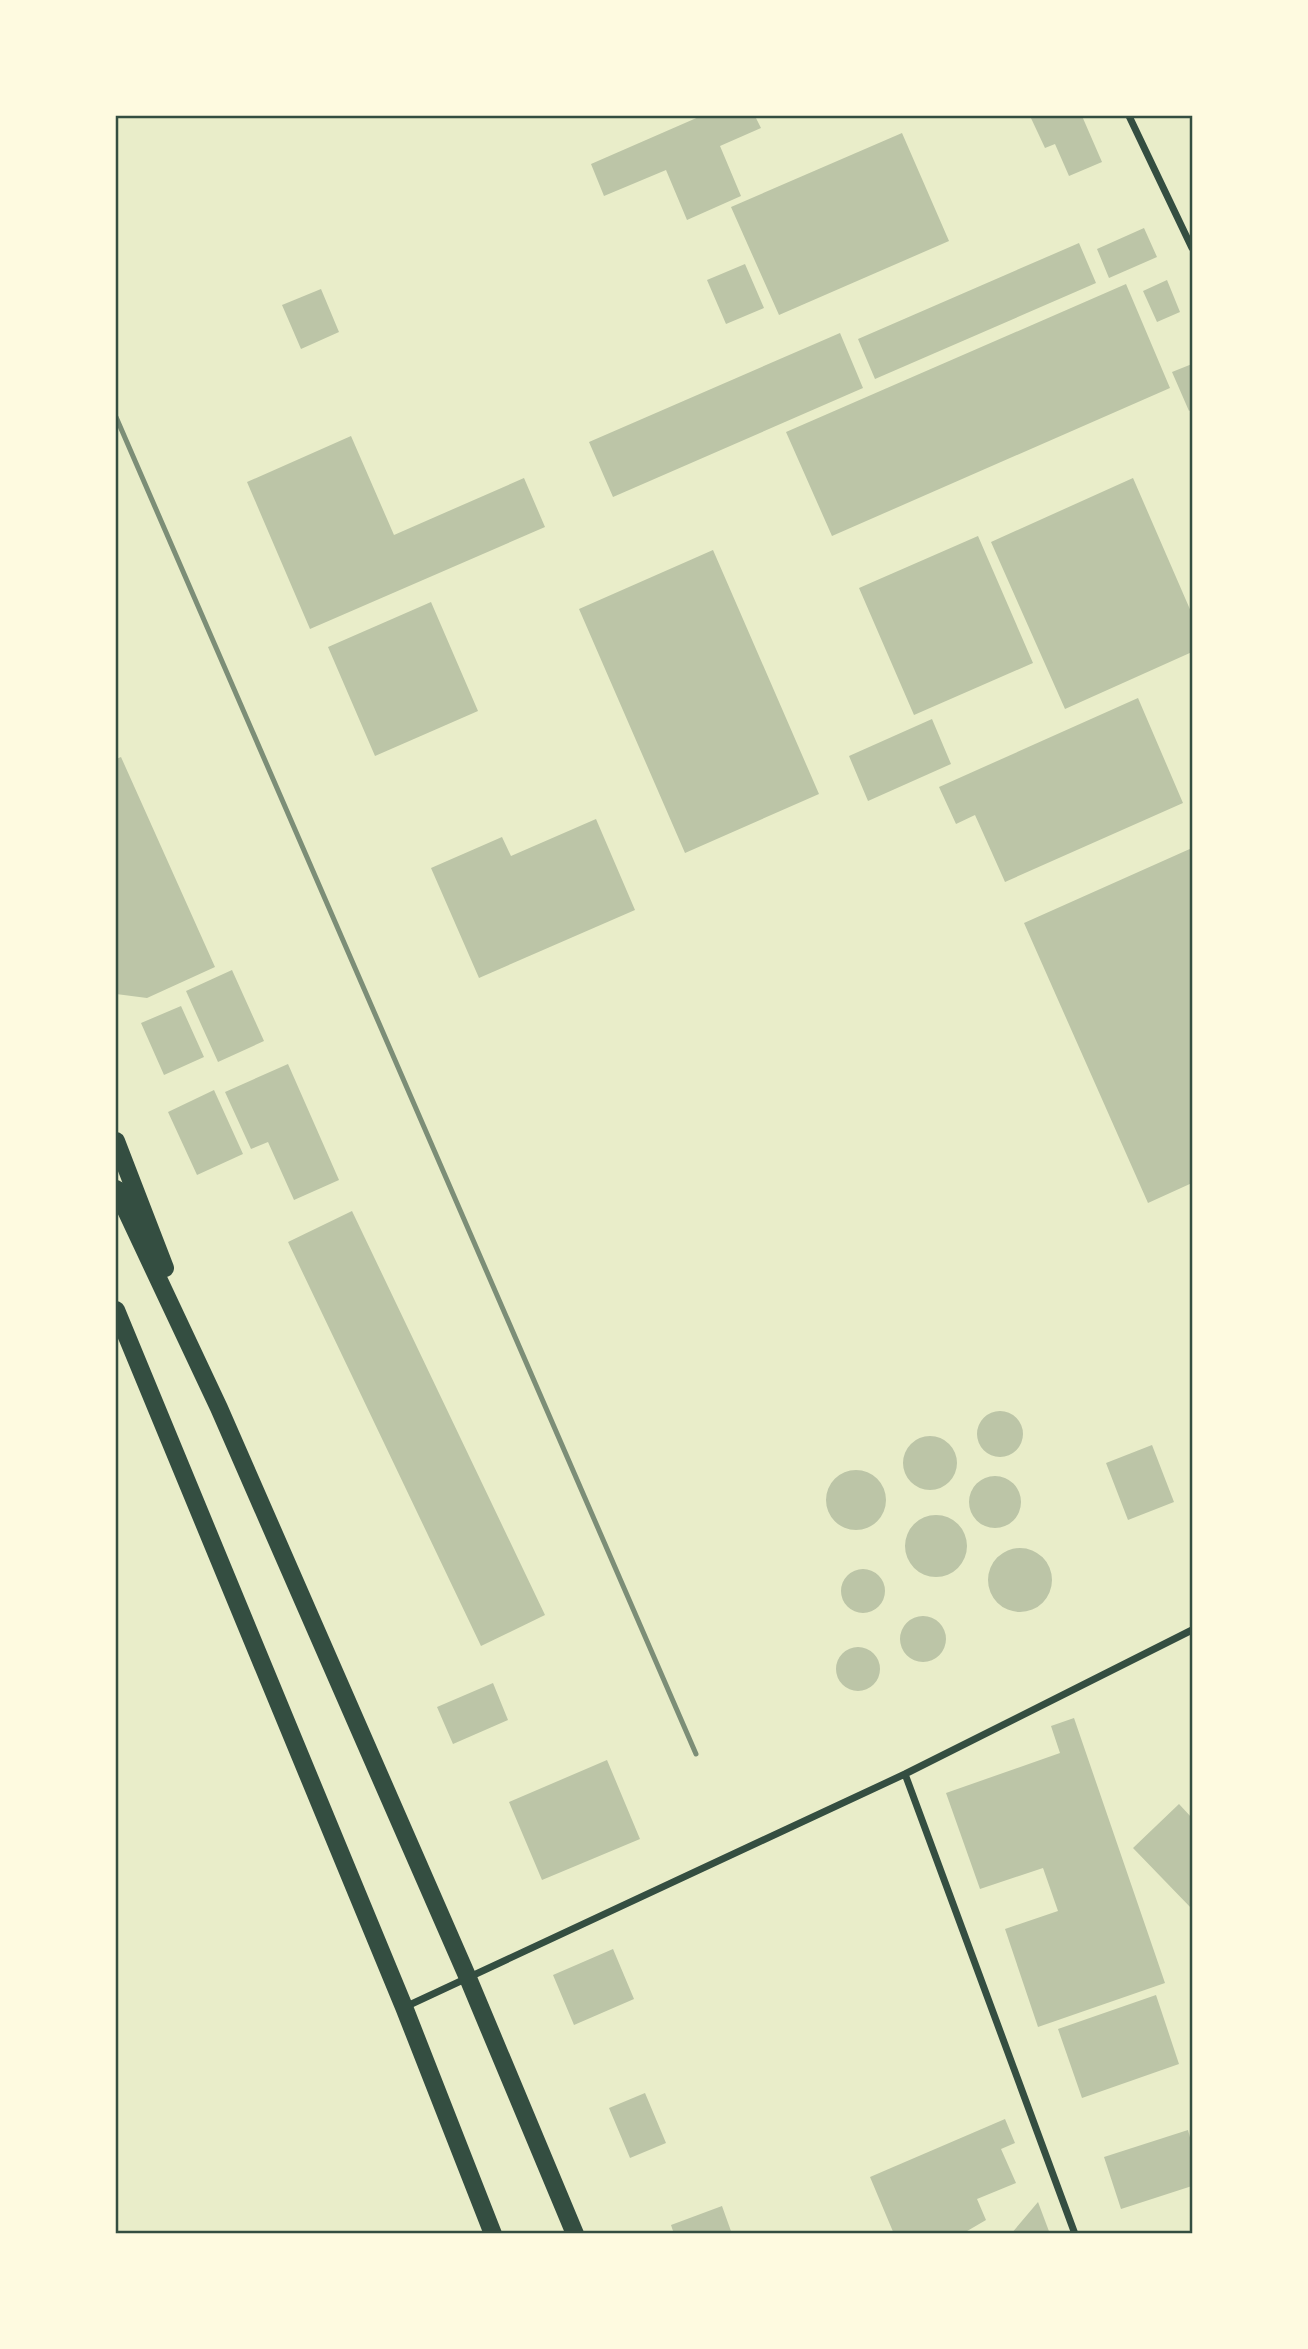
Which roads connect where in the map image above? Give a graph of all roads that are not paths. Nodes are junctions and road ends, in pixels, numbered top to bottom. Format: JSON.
{"nodes":[{"id":1,"x":1129,"y":116,"type":"edge"},
{"id":2,"x":1192,"y":248,"type":"edge"},
{"id":3,"x":116,"y":1142,"type":"edge"},
{"id":4,"x":116,"y":1189,"type":"edge"},
{"id":5,"x":116,"y":1310,"type":"edge"},
{"id":6,"x":219,"y":1408,"type":"junction"},
{"id":7,"x":1192,"y":1630,"type":"edge"},
{"id":8,"x":905,"y":1774,"type":"junction"},
{"id":9,"x":468,"y":1978,"type":"junction"},
{"id":10,"x":404,"y":2007,"type":"junction"},
{"id":11,"x":493,"y":2234,"type":"edge"},
{"id":12,"x":575,"y":2234,"type":"edge"},
{"id":13,"x":1075,"y":2234,"type":"edge"}],
"edges":[{"from":1,"to":2,"type":"street"},
{"from":3,"to":6,"type":"main road"},
{"from":4,"to":6,"type":"main road"},
{"from":5,"to":10,"type":"main road"},
{"from":6,"to":9,"type":"main road"},
{"from":7,"to":8,"type":"street"},
{"from":8,"to":9,"type":"street"},
{"from":8,"to":13,"type":"street"},
{"from":9,"to":10,"type":"street"},
{"from":9,"to":12,"type":"main road"},
{"from":10,"to":11,"type":"main road"}]}
